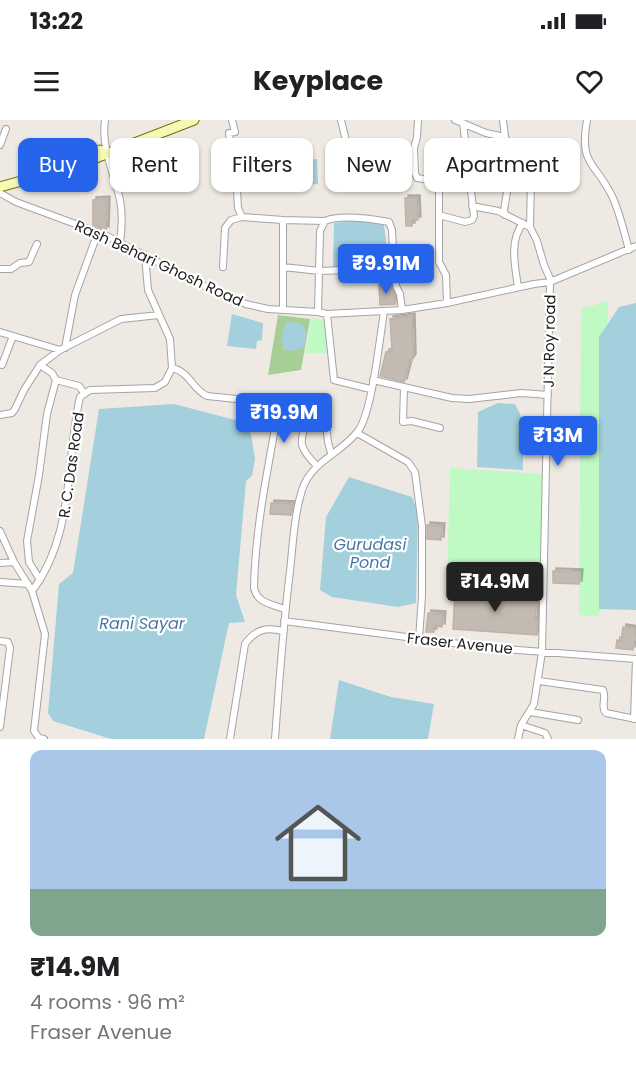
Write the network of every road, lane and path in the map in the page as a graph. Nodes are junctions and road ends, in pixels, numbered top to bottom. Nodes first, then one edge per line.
1 (105, 120) edge
2 (177, 120) edge
3 (194, 120) edge
4 (232, 120) edge
5 (342, 120) edge
6 (418, 120) edge
7 (455, 120) edge
8 (503, 120) edge
9 (587, 120) edge
10 (463, 123) junction
11 (6, 129) dead end
12 (155, 134) junction
13 (505, 137) joint
14 (157, 138) edge
15 (346, 138) edge
16 (0, 145) edge
17 (414, 150) joint
18 (106, 151) junction
19 (0, 182) edge
20 (0, 187) edge
21 (507, 192) edge
22 (530, 192) edge
23 (0, 193) edge
24 (472, 206) junction
25 (439, 215) junction
26 (505, 215) junction
27 (242, 217) junction
28 (283, 220) junction
29 (325, 220) junction
30 (523, 223) junction
31 (530, 227) junction
32 (98, 232) junction
33 (120, 243) junction
34 (37, 244) dead end
35 (636, 246) edge
36 (629, 249) junction
37 (145, 255) junction
38 (223, 267) dead end
39 (283, 267) junction
40 (394, 268) junction
41 (0, 269) edge
42 (320, 271) junction
43 (550, 282) junction
44 (518, 287) junction
45 (447, 303) junction
46 (284, 310) junction
47 (402, 310) junction
48 (318, 312) junction
49 (384, 312) junction
50 (327, 314) junction
51 (159, 315) junction
52 (0, 332) edge
53 (13, 336) junction
54 (62, 349) junction
55 (0, 364) edge
56 (40, 365) junction
57 (172, 368) junction
58 (56, 380) junction
59 (373, 380) junction
60 (404, 387) junction
61 (370, 389) junction
62 (84, 393) junction
63 (548, 395) junction
64 (272, 406) junction
65 (306, 408) junction
66 (0, 415) edge
67 (440, 428) dead end
68 (357, 433) junction
69 (331, 453) junction
70 (317, 466) junction
71 (0, 531) edge
72 (14, 562) junction
73 (0, 563) edge
74 (40, 580) junction
75 (0, 582) edge
76 (30, 587) junction
77 (284, 609) junction
78 (284, 621) junction
79 (283, 631) junction
80 (419, 639) junction
81 (0, 641) edge
82 (542, 652) junction
83 (636, 659) edge
84 (539, 681) junction
85 (530, 712) junction
86 (635, 719) edge
87 (578, 720) dead end
88 (521, 725) junction
89 (0, 728) edge
90 (44, 739) edge
91 (230, 739) edge
92 (274, 739) edge
93 (518, 739) edge
94 (548, 739) edge

1 - 18 street
2 - 18 main road
3 - 12 main road
4 - 27 street
5 - 15 street
6 - 17 street
7 - 10 street
8 - 13 street
9 - 36 street
10 - 13 street
10 - 24 street
11 - 16 street
12 - 14 street
12 - 18 main road
17 - 25 street
18 - 19 main road
18 - 20 main road
18 - 33 street
21 - 26 street
22 - 31 street
23 - 32 street, Rash Behari Ghosh Road
24 - 25 street
24 - 26 street
25 - 45 street
26 - 30 street
27 - 28 street
27 - 38 street
28 - 29 street
28 - 39 street
29 - 40 street
29 - 42 street
30 - 31 street
30 - 44 street
31 - 43 street
32 - 33 street, Rash Behari Ghosh Road
32 - 54 street
33 - 37 street, Rash Behari Ghosh Road
34 - 41 street
35 - 36 street, Rash Behari Ghosh Road
36 - 43 street, Rash Behari Ghosh Road
37 - 46 street, Rash Behari Ghosh Road
37 - 51 street
39 - 42 street
39 - 46 street
40 - 42 street
40 - 47 street
42 - 48 street
43 - 44 street, Rash Behari Ghosh Road
43 - 63 street, J N Roy road
44 - 45 street, Rash Behari Ghosh Road
45 - 47 street, Rash Behari Ghosh Road
46 - 48 street, Rash Behari Ghosh Road
47 - 49 street, Rash Behari Ghosh Road
48 - 50 street, Rash Behari Ghosh Road
49 - 50 street, Rash Behari Ghosh Road
49 - 59 street
50 - 61 street
51 - 54 street
51 - 57 street
52 - 53 street
53 - 54 street
53 - 55 street
54 - 56 street
56 - 58 street
56 - 66 street
57 - 62 street, R. C. Das Road
57 - 64 street
58 - 62 street
58 - 74 street
59 - 60 street
59 - 61 street
60 - 63 street
60 - 67 street
61 - 68 street
62 - 74 street, R. C. Das Road
63 - 82 street, J N Roy road
64 - 65 street
64 - 77 street
65 - 69 street
65 - 70 street
68 - 69 street
68 - 80 street
69 - 70 street
70 - 77 street
71 - 72 street
72 - 73 street
72 - 76 street
74 - 76 street, R. C. Das Road
75 - 76 street
76 - 90 street
77 - 78 street
78 - 79 street
78 - 80 street, Fraser Avenue
79 - 91 street
79 - 92 street
80 - 82 street, Fraser Avenue
81 - 89 street
82 - 83 street, Fraser Avenue
82 - 84 street, J N Roy road
83 - 86 street
84 - 85 street, J N Roy road
84 - 86 street
85 - 87 street
85 - 88 street, J N Roy road
88 - 93 street
88 - 94 street

